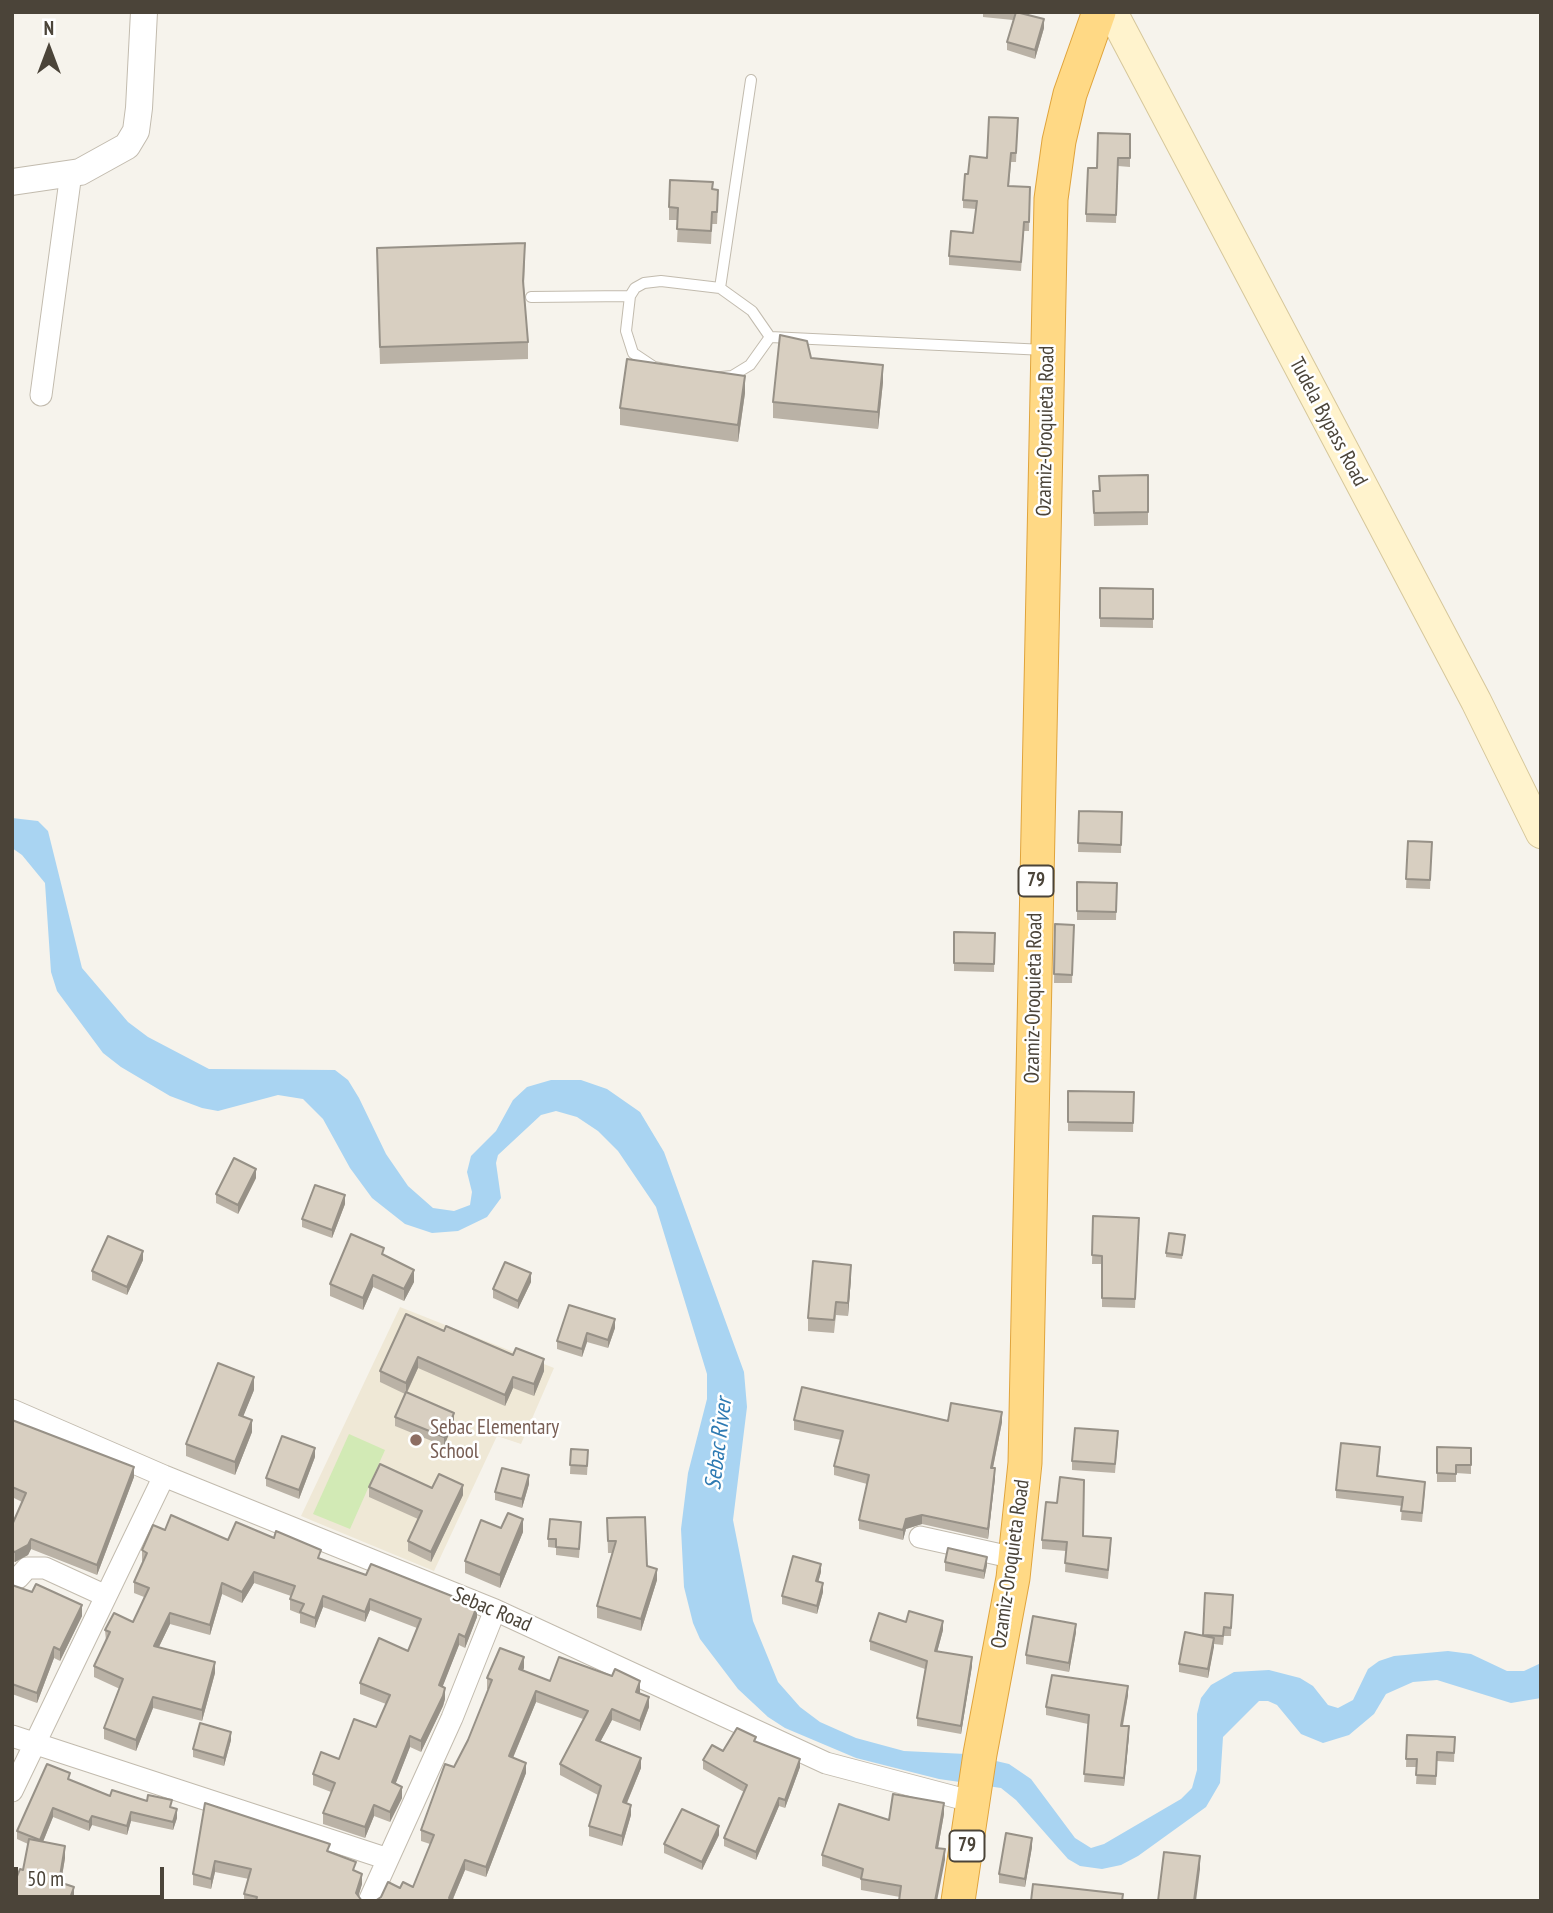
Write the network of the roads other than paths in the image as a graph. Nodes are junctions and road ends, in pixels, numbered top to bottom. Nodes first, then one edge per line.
1 (144, 12) edge
2 (1099, 12) edge
3 (1112, 12) edge
4 (751, 80) dead end
5 (71, 173) junction
6 (12, 182) edge
7 (720, 288) junction
8 (630, 296) junction
9 (531, 297) dead end
10 (770, 337) junction
11 (1047, 350) junction
12 (41, 395) dead end
13 (1541, 833) edge
14 (12, 1410) edge
15 (164, 1476) junction
16 (920, 1537) dead end
17 (1015, 1558) junction
18 (18, 1578) dead end
19 (106, 1596) junction
20 (495, 1610) junction
21 (12, 1736) edge
22 (36, 1744) junction
23 (12, 1791) edge
24 (975, 1796) junction
25 (388, 1858) junction
26 (369, 1901) edge
27 (958, 1901) edge

1 - 5 street
2 - 11 highway, Ozamiz-Oroquieta Road / 79
3 - 13 main road, Tudela Bypass Road
4 - 7 lane
5 - 6 street
5 - 12 street
7 - 8 lane
7 - 10 lane
8 - 9 lane
8 - 10 lane
10 - 11 lane
11 - 17 highway, Ozamiz-Oroquieta Road / 79
14 - 15 street, Sebac Road
15 - 19 street
15 - 20 street, Sebac Road
16 - 17 street
17 - 24 highway, Ozamiz-Oroquieta Road / 79
18 - 19 street
19 - 22 street
20 - 24 street, Sebac Road
20 - 25 street
21 - 22 street
22 - 23 street
22 - 25 street
24 - 27 highway, Ozamiz-Oroquieta Road / 79
25 - 26 street

